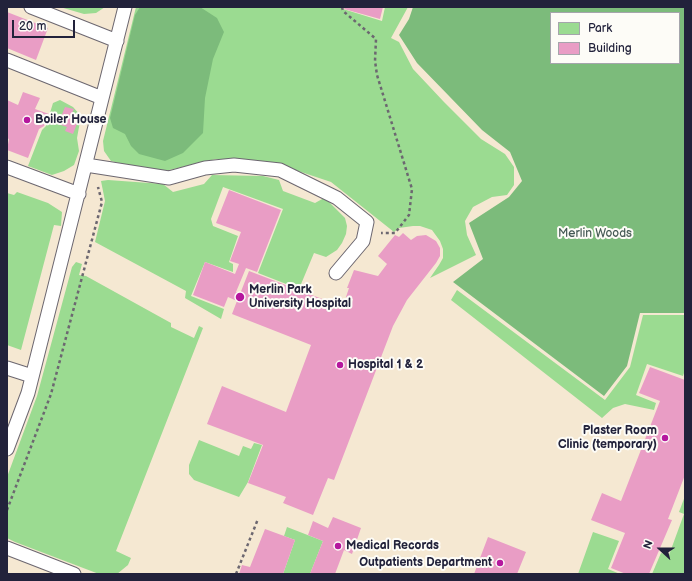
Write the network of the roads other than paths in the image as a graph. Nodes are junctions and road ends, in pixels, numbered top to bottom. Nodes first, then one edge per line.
1 (31, 7) edge
2 (125, 7) edge
3 (117, 41) junction
4 (7, 60) edge
5 (102, 98) junction
6 (86, 165) junction
7 (7, 167) edge
8 (79, 194) junction
9 (336, 273) dead end
10 (7, 368) edge
11 (32, 376) junction
12 (7, 449) edge
13 (7, 548) edge
14 (74, 574) edge

1 - 3 lane
2 - 3 lane
3 - 5 lane
4 - 5 lane
5 - 6 lane
6 - 8 lane
6 - 9 lane
7 - 8 lane
8 - 11 lane
10 - 11 lane
11 - 12 lane
13 - 14 lane

